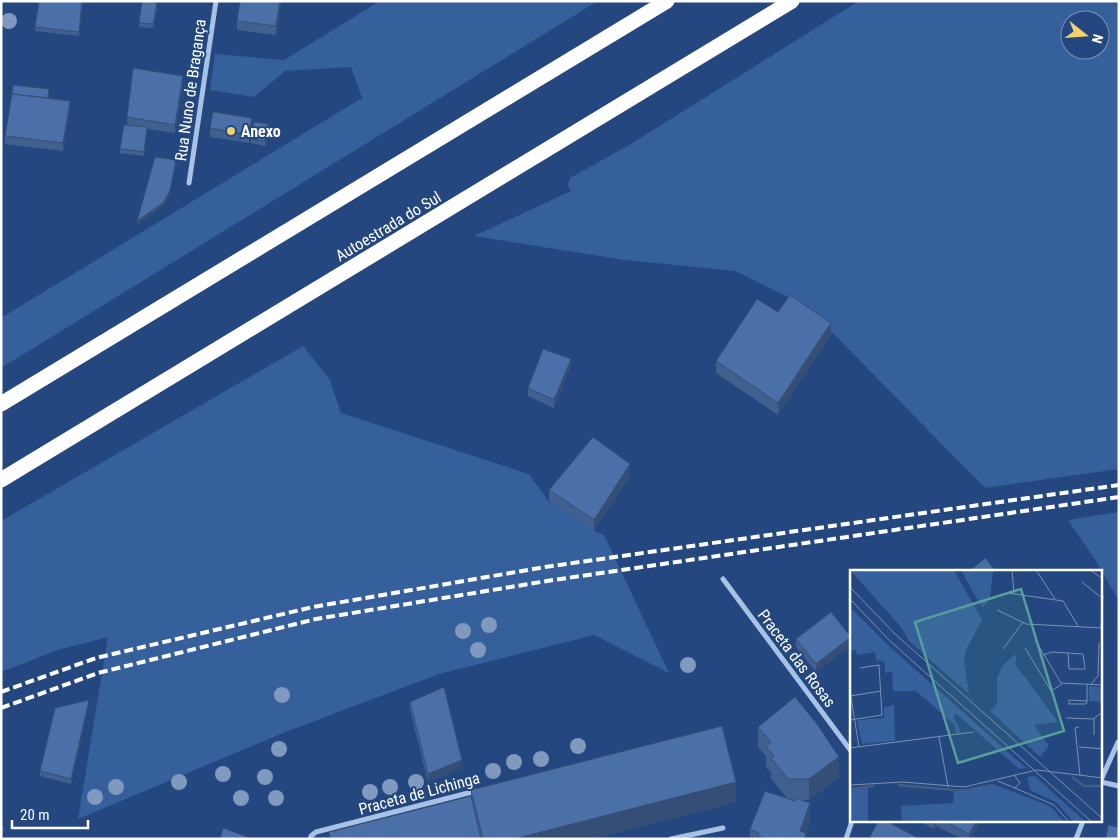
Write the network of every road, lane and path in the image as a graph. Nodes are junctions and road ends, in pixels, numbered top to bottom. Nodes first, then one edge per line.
1 (216, 1) edge
2 (667, 1) edge
3 (792, 1) edge
4 (189, 183) dead end
5 (1, 404) edge
6 (1, 480) edge
7 (723, 580) dead end
8 (1118, 742) edge
9 (850, 750) edge
10 (1102, 779) edge
11 (1102, 781) edge
12 (1119, 786) edge
13 (486, 788) edge
14 (852, 822) edge
15 (1083, 822) edge
16 (723, 828) dead end
17 (310, 839) edge
18 (671, 839) edge
19 (846, 839) edge
20 (1076, 839) edge

1 - 4 street, Rua Nuno de Bragança
2 - 5 highway
3 - 6 highway, Autoestrada do Sul
7 - 9 street, Praceta das Rosas
8 - 10 street
11 - 12 street
13 - 17 street, Praceta de Lichinga
14 - 19 street
15 - 20 street
16 - 18 street

